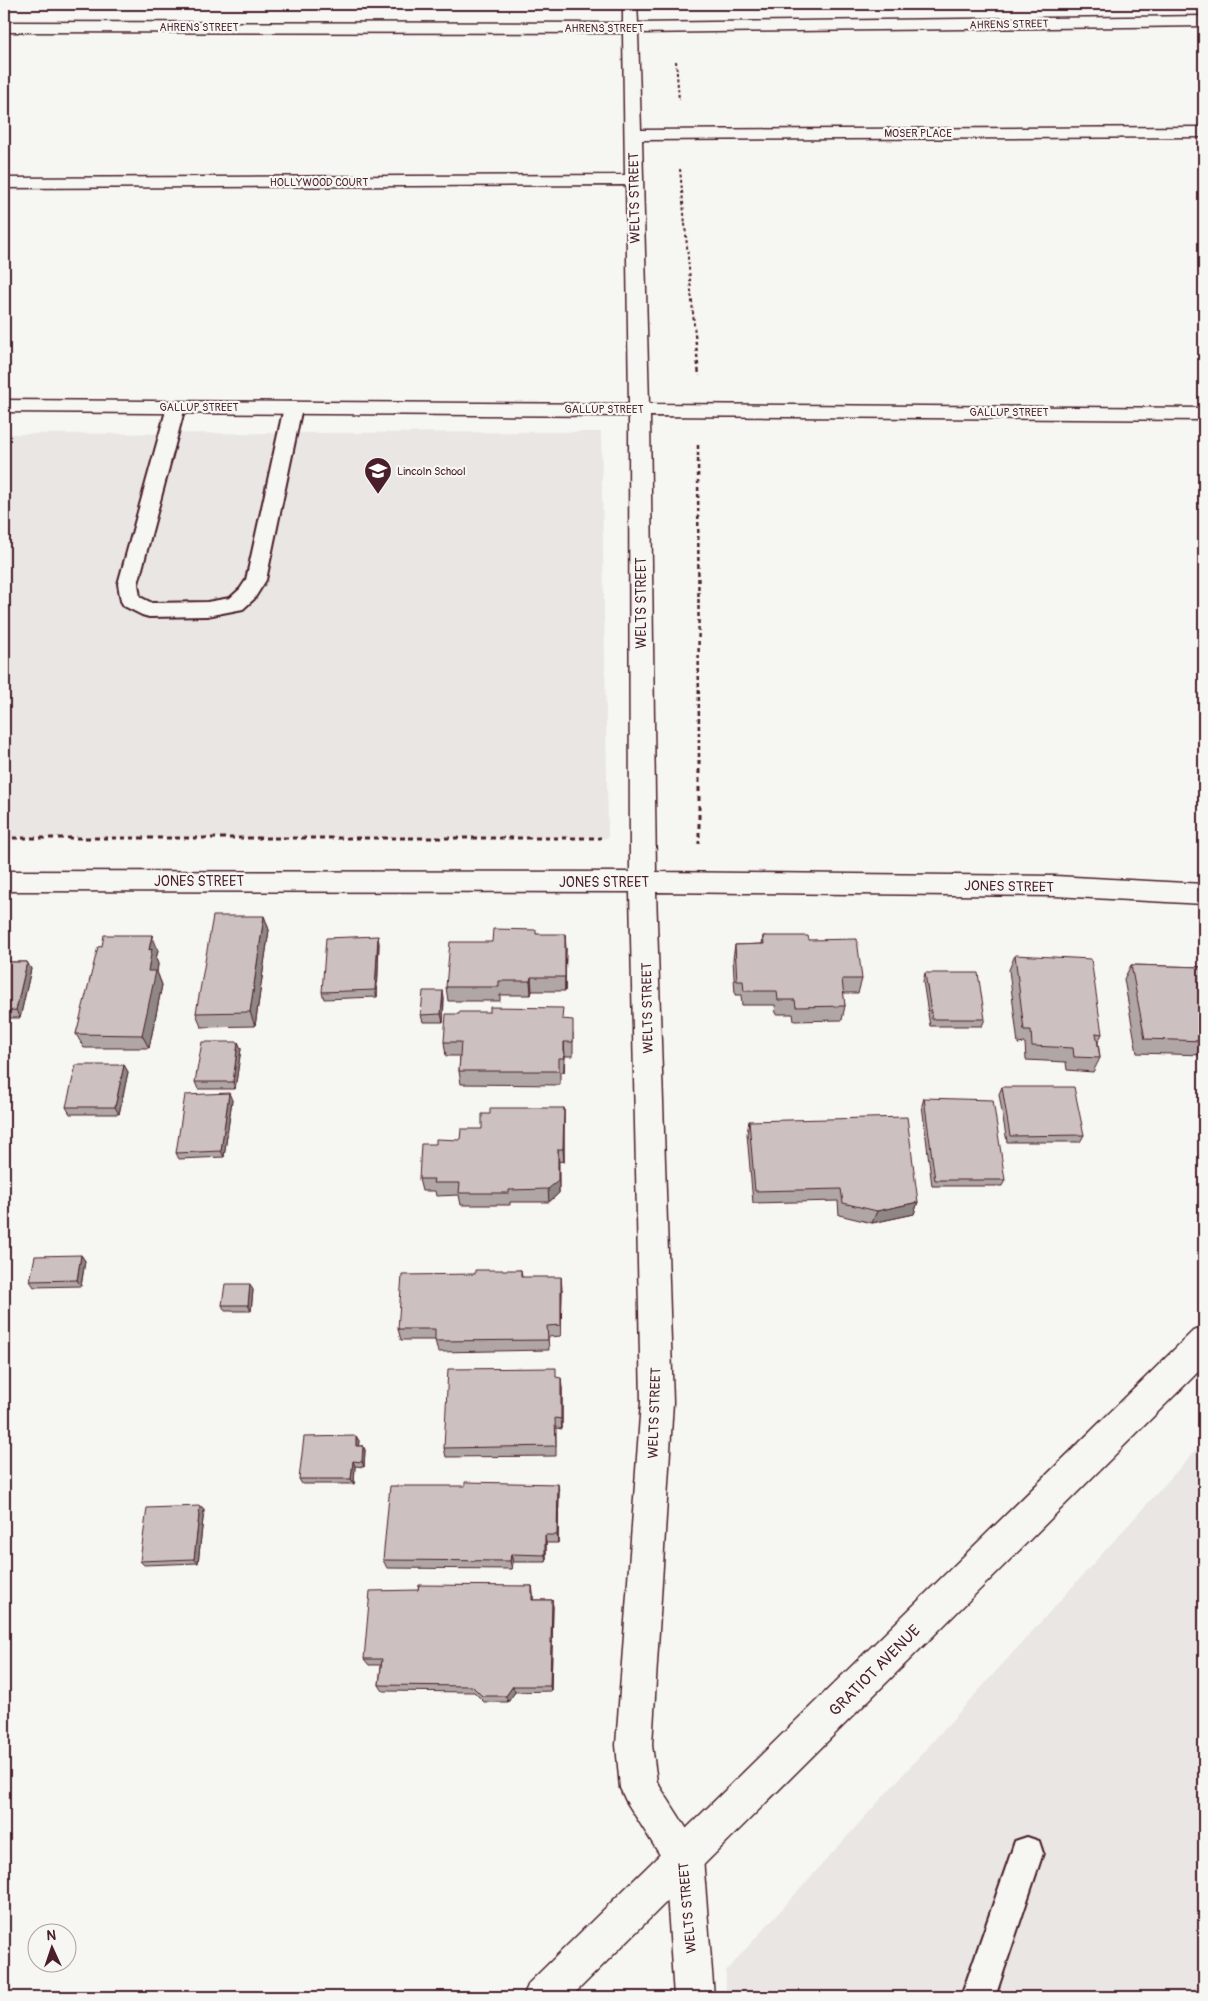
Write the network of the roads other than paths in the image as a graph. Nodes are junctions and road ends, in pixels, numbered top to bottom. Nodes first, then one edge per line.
1 (630, 4) edge
2 (1204, 22) edge
3 (4, 27) edge
4 (630, 28) junction
5 (1204, 132) edge
6 (632, 135) junction
7 (633, 180) junction
8 (4, 183) edge
9 (4, 406) edge
10 (176, 407) junction
11 (293, 407) junction
12 (638, 409) junction
13 (1204, 414) edge
14 (4, 881) edge
15 (643, 882) junction
16 (1204, 894) edge
17 (1204, 1342) edge
18 (1027, 1853) dead end
19 (684, 1858) junction
20 (543, 1997) edge
21 (694, 1997) edge
22 (978, 1997) edge

1 - 4 street, WELTS STREET
2 - 4 street, AHRENS STREET
3 - 4 street, AHRENS STREET
4 - 6 street, WELTS STREET
5 - 6 street, MOSER PLACE
6 - 7 street, WELTS STREET
7 - 8 street, HOLLYWOOD COURT
7 - 12 street, WELTS STREET
9 - 10 street, GALLUP STREET
10 - 11 street, GALLUP STREET
10 - 11 lane
11 - 12 street, GALLUP STREET
12 - 13 street, GALLUP STREET
12 - 15 street, WELTS STREET
14 - 15 street, JONES STREET
15 - 16 street, JONES STREET
15 - 19 street, WELTS STREET
17 - 19 street, GRATIOT AVENUE
18 - 22 lane
19 - 20 street, GRATIOT AVENUE
19 - 21 street, WELTS STREET

